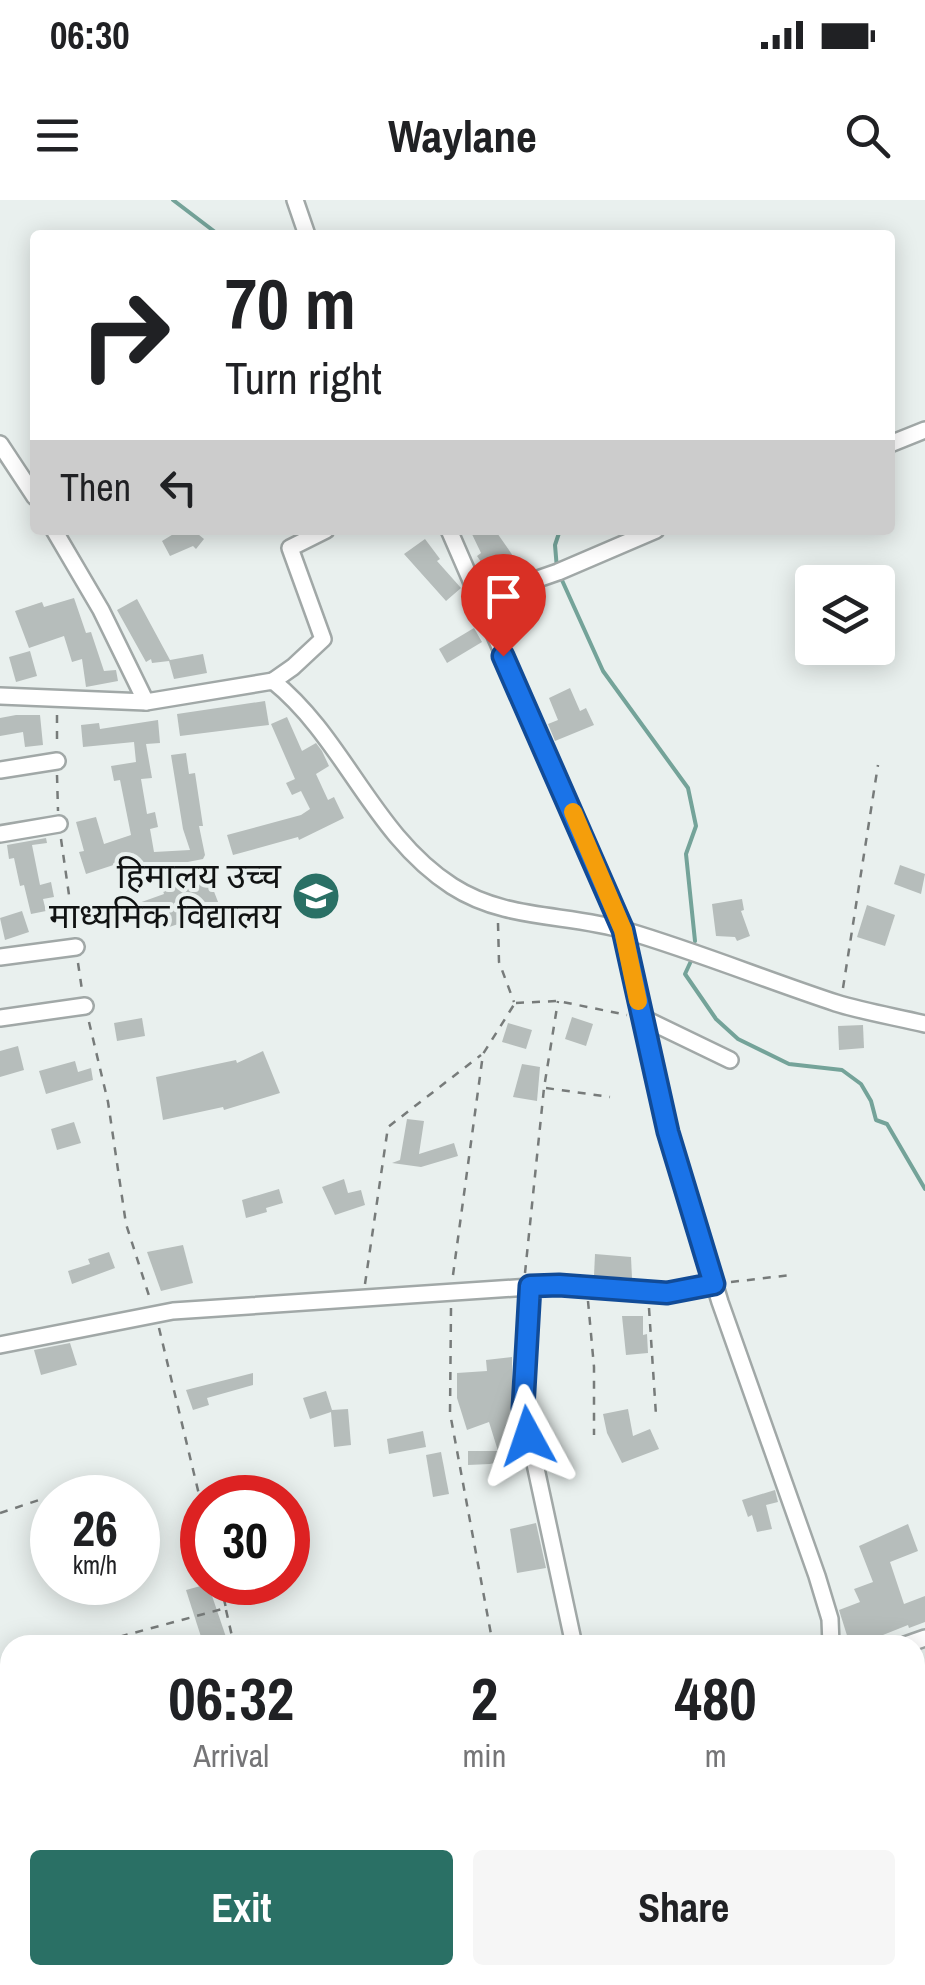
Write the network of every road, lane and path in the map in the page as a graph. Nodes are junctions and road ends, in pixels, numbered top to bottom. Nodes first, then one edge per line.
1 (295, 200) edge
2 (305, 230) edge
3 (925, 430) edge
4 (895, 442) edge
5 (0, 444) edge
6 (30, 489) edge
7 (57, 535) edge
8 (284, 535) edge
9 (316, 535) edge
10 (451, 535) edge
11 (644, 535) edge
12 (290, 548) junction
13 (480, 598) junction
14 (273, 681) junction
15 (0, 696) edge
16 (57, 698) junction
17 (146, 702) junction
18 (57, 761) junction
19 (878, 764) dead end
20 (0, 770) edge
21 (59, 824) junction
22 (0, 834) edge
23 (498, 909) junction
24 (623, 930) junction
25 (76, 947) junction
26 (0, 957) edge
27 (558, 1002) junction
28 (515, 1003) junction
29 (840, 1004) junction
30 (85, 1006) junction
31 (0, 1018) edge
32 (641, 1018) junction
33 (925, 1024) edge
34 (483, 1054) junction
35 (730, 1060) dead end
36 (544, 1088) junction
37 (610, 1098) dead end
38 (791, 1275) dead end
39 (714, 1284) junction
40 (526, 1287) junction
41 (586, 1289) junction
42 (451, 1291) junction
43 (648, 1292) junction
44 (363, 1297) junction
45 (155, 1314) junction
46 (0, 1345) edge
47 (656, 1415) dead end
48 (594, 1436) dead end
49 (194, 1475) edge
50 (30, 1503) edge
51 (0, 1513) edge
52 (225, 1605) edge
53 (226, 1608) junction
54 (134, 1634) joint
55 (130, 1635) edge
56 (232, 1635) edge
57 (491, 1635) edge
58 (572, 1635) edge
59 (831, 1635) edge

1 - 2 street
3 - 4 street
5 - 6 street
7 - 17 street
8 - 12 street
9 - 12 street
10 - 13 street
11 - 13 street
12 - 14 street
13 - 24 street
14 - 17 street
14 - 23 street
15 - 16 street
16 - 17 street
16 - 18 path
18 - 20 street
18 - 21 path
19 - 29 path
21 - 22 street
21 - 25 path
23 - 24 street
23 - 28 path
24 - 29 street
24 - 32 street
25 - 26 street
25 - 30 path
27 - 28 path
27 - 32 path
27 - 36 path
28 - 34 path
29 - 33 street
30 - 31 street
30 - 45 path
32 - 35 street
32 - 39 street
34 - 42 path
34 - 44 path
36 - 37 path
36 - 40 path
38 - 39 path
39 - 43 street
39 - 59 street
40 - 41 street
40 - 42 street
40 - 58 street
41 - 43 street
41 - 48 path
42 - 44 street
42 - 57 path
43 - 47 path
44 - 45 street
45 - 46 street
45 - 49 path
50 - 51 path
52 - 53 path
53 - 54 path
53 - 56 path
54 - 55 path

